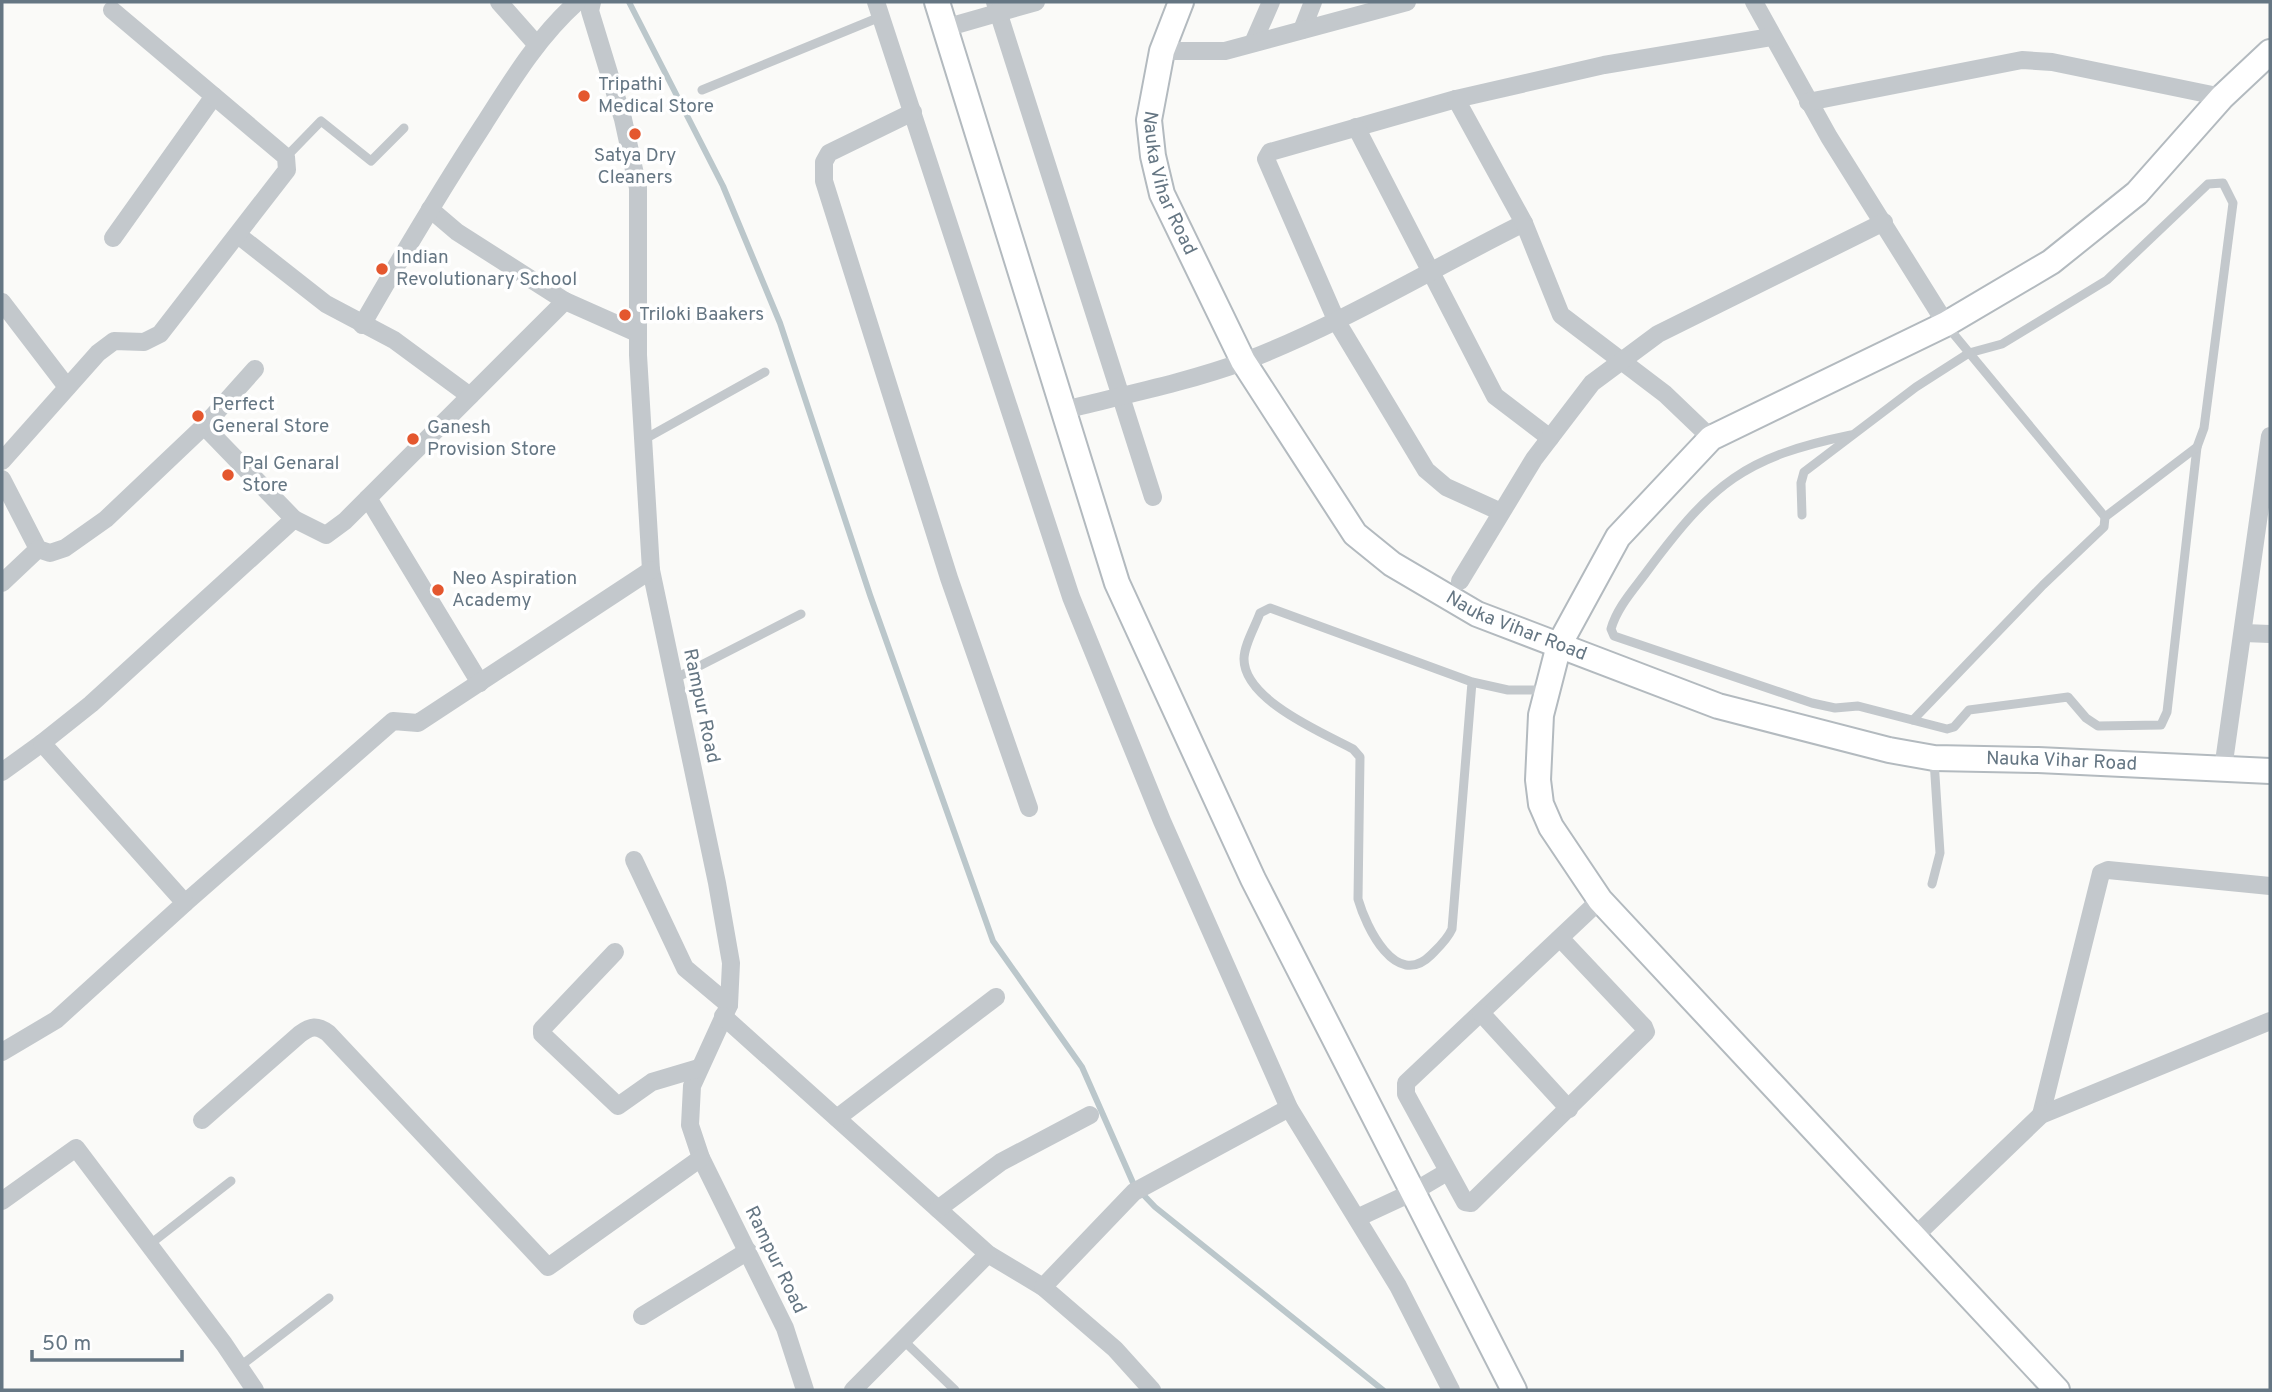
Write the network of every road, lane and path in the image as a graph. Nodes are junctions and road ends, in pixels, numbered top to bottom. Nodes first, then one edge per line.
1 (499, 2) edge
2 (577, 2) edge
3 (592, 2) edge
4 (937, 2) edge
5 (1036, 2) edge
6 (1180, 2) edge
7 (1271, 2) edge
8 (1313, 2) edge
9 (1407, 2) edge
10 (1754, 2) edge
11 (1376, 6) edge
12 (997, 7) edge
13 (878, 9) edge
14 (112, 10) dead end
15 (945, 28) junction
16 (1302, 30) junction
17 (1771, 37) junction
18 (1253, 43) junction
19 (537, 45) junction
20 (1162, 51) junction
21 (2270, 52) edge
22 (702, 90) dead end
23 (214, 96) junction
24 (2222, 97) junction
25 (1456, 99) junction
26 (1808, 102) junction
27 (913, 112) junction
28 (1356, 127) junction
29 (404, 128) dead end
30 (286, 157) junction
31 (430, 208) junction
32 (1884, 222) junction
33 (1524, 223) junction
34 (239, 235) junction
35 (113, 238) dead end
36 (1428, 270) junction
37 (565, 301) junction
38 (2, 302) edge
39 (1337, 322) junction
40 (1946, 324) junction
41 (362, 325) junction
42 (637, 332) junction
43 (1969, 353) junction
44 (1623, 360) junction
45 (1243, 361) junction
46 (255, 369) dead end
47 (765, 372) dead end
48 (67, 387) junction
49 (470, 396) junction
50 (1121, 396) junction
51 (1064, 410) junction
52 (204, 426) junction
53 (1851, 435) junction
54 (2270, 436) edge
55 (1550, 438) junction
56 (1711, 438) junction
57 (643, 440) junction
58 (2197, 447) junction
59 (2, 461) edge
60 (2, 479) edge
61 (1153, 497) dead end
62 (369, 498) junction
63 (1501, 512) junction
64 (1802, 515) dead end
65 (2105, 517) junction
66 (294, 519) junction
67 (38, 549) junction
68 (651, 570) junction
69 (1460, 582) dead end
70 (2, 583) edge
71 (801, 614) dead end
72 (2244, 633) junction
73 (2270, 634) edge
74 (1559, 645) junction
75 (674, 679) junction
76 (480, 682) junction
77 (1472, 682) junction
78 (1548, 690) junction
79 (1913, 720) junction
80 (42, 743) junction
81 (1934, 758) junction
82 (2223, 769) junction
83 (2270, 771) edge
84 (2, 772) edge
85 (1029, 808) dead end
86 (634, 860) dead end
87 (1932, 884) dead end
88 (2270, 886) edge
89 (1600, 900) junction
90 (185, 903) junction
91 (1560, 938) junction
92 (615, 952) dead end
93 (996, 997) dead end
94 (726, 1010) junction
95 (1481, 1013) junction
96 (2270, 1021) edge
97 (2, 1052) edge
98 (699, 1068) junction
99 (1289, 1108) junction
100 (1569, 1109) junction
101 (1090, 1115) dead end
102 (2041, 1115) junction
103 (837, 1118) junction
104 (202, 1120) dead end
105 (701, 1158) junction
106 (1447, 1172) junction
107 (231, 1181) dead end
108 (1413, 1192) junction
109 (2, 1201) edge
110 (938, 1209) junction
111 (1357, 1218) junction
112 (1929, 1222) junction
113 (149, 1245) junction
114 (748, 1251) junction
115 (988, 1254) junction
116 (1043, 1287) junction
117 (328, 1298) dead end
118 (642, 1316) dead end
119 (903, 1340) junction
120 (239, 1367) junction
121 (255, 1390) edge
122 (805, 1390) edge
123 (853, 1390) edge
124 (956, 1390) edge
125 (1152, 1390) edge
126 (1451, 1390) edge
127 (1514, 1390) edge
128 (2057, 1390) edge

1 - 19 street
2 - 19 street
3 - 42 street, Rampur Road
4 - 15 street
5 - 12 street
6 - 20 street, Nauka Vihar Road
7 - 18 street
8 - 16 street
9 - 11 street
10 - 17 street
11 - 16 street
12 - 15 street
12 - 50 street
13 - 22 lane
13 - 27 street
14 - 23 street
15 - 51 street
16 - 18 street
17 - 25 street
17 - 26 street
18 - 20 street
19 - 31 street
20 - 45 street, Nauka Vihar Road
21 - 24 street
23 - 30 street
23 - 35 street
24 - 26 street
24 - 40 street
25 - 28 street
25 - 33 street
26 - 32 street
27 - 85 street
27 - 99 street
28 - 36 street
28 - 39 street
29 - 30 lane
30 - 34 street
31 - 37 street
31 - 41 street
32 - 40 street
32 - 44 street
33 - 36 street
33 - 44 street
34 - 41 street
34 - 48 street
36 - 39 street
36 - 55 street
37 - 42 street
37 - 49 street
38 - 48 street
39 - 45 street
39 - 63 street
40 - 43 lane
40 - 56 street
41 - 49 street
42 - 57 street, Rampur Road
43 - 53 lane
43 - 58 lane
43 - 65 lane
44 - 55 street
44 - 56 street
45 - 50 street
45 - 74 street, Nauka Vihar Road
46 - 52 street
47 - 57 lane
48 - 59 street
49 - 62 street
50 - 51 street
50 - 61 street
51 - 108 street
52 - 66 street
52 - 67 street
53 - 64 lane
53 - 79 lane
54 - 72 street
55 - 63 street
56 - 74 street
57 - 68 street, Rampur Road
58 - 65 lane
58 - 79 lane
60 - 67 street
62 - 66 street
62 - 76 street
63 - 69 street
65 - 79 lane
66 - 80 street
67 - 70 street
68 - 75 street, Rampur Road
68 - 76 street
71 - 75 lane
72 - 73 street
72 - 82 street
74 - 78 street
74 - 81 street, Nauka Vihar Road
75 - 94 street, Rampur Road
76 - 90 street
77 - 77 lane
77 - 78 lane
78 - 89 street
80 - 84 street
80 - 90 street
81 - 82 street, Nauka Vihar Road
81 - 87 lane
82 - 83 street, Nauka Vihar Road
86 - 94 street
88 - 102 street
89 - 91 street
89 - 112 street
90 - 97 street
91 - 95 street
91 - 100 street
92 - 98 street
93 - 103 street
94 - 98 street, Rampur Road
94 - 103 street
95 - 100 street
95 - 106 street
96 - 102 street
98 - 105 street, Rampur Road
99 - 111 street
99 - 116 street
100 - 106 street
101 - 110 street
102 - 112 street
103 - 110 street
104 - 105 street
105 - 114 street, Rampur Road
106 - 108 street
107 - 113 lane
108 - 111 street
108 - 127 street
109 - 113 street
110 - 115 street
111 - 126 street
112 - 128 street
113 - 120 street
114 - 118 street
114 - 122 street, Rampur Road
115 - 116 street
115 - 119 street
116 - 125 street
117 - 120 lane
119 - 123 street
119 - 124 lane
120 - 121 street

